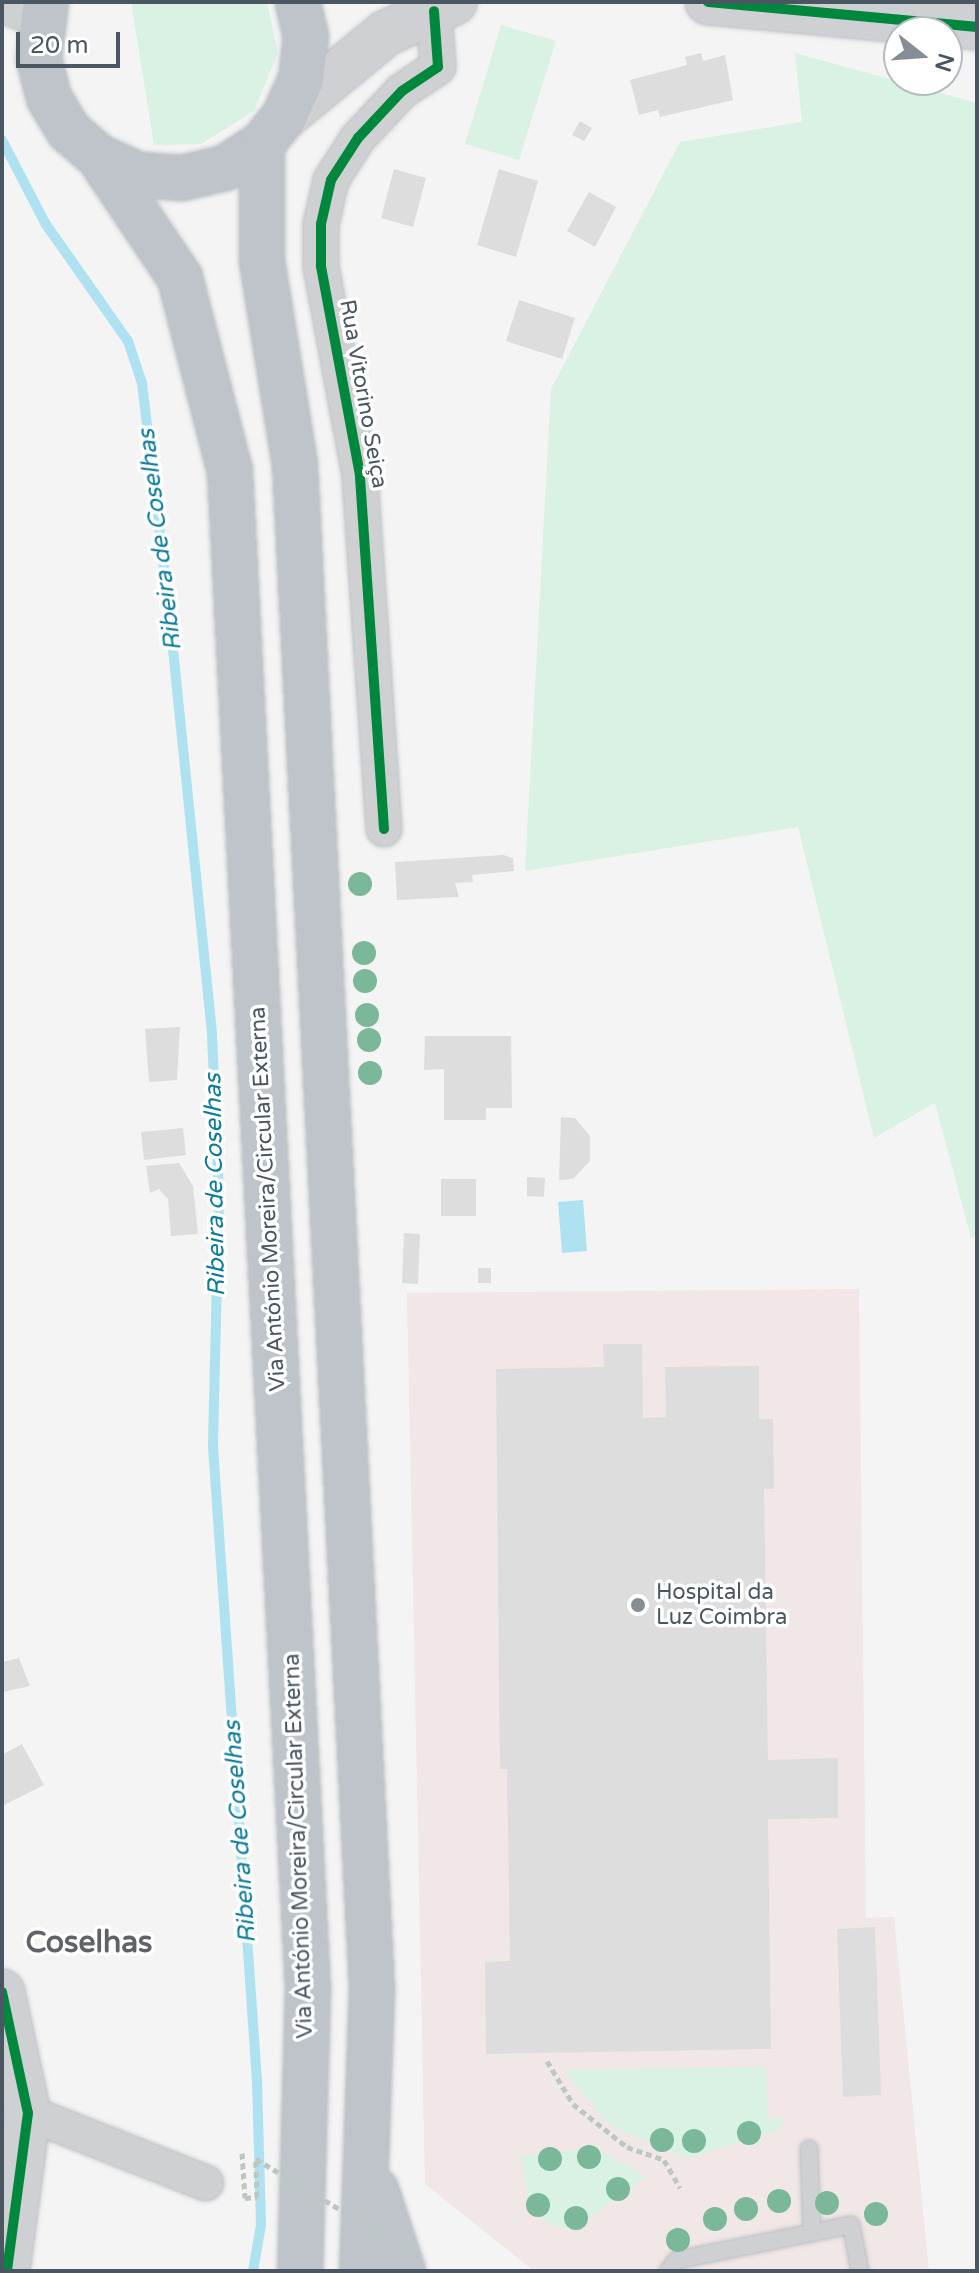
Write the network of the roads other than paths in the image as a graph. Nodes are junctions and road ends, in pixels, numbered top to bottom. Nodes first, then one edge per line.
1 (298, 2) edge
2 (708, 2) edge
3 (444, 7) edge
4 (30, 9) edge
5 (977, 27) edge
6 (273, 131) junction
7 (99, 157) junction
8 (384, 829) dead end
9 (2, 1992) edge
10 (28, 2113) junction
11 (809, 2149) dead end
12 (369, 2171) junction
13 (206, 2183) dead end
14 (812, 2233) junction
15 (411, 2264) edge
16 (7, 2271) edge
17 (300, 2271) edge
18 (362, 2271) edge
19 (668, 2271) edge
20 (860, 2271) edge

1 - 6 highway
2 - 5 street
3 - 6 street
3 - 8 street, Rua Vitorino Seiça
4 - 7 highway, Via António Moreira/Circular Externa
6 - 7 highway, Via António Moreira/Circular Externa
6 - 12 highway
7 - 17 highway, Via António Moreira/Circular Externa
9 - 10 street
10 - 13 street
10 - 16 street
11 - 14 lane
12 - 15 highway
12 - 18 highway
14 - 19 lane
14 - 20 lane

